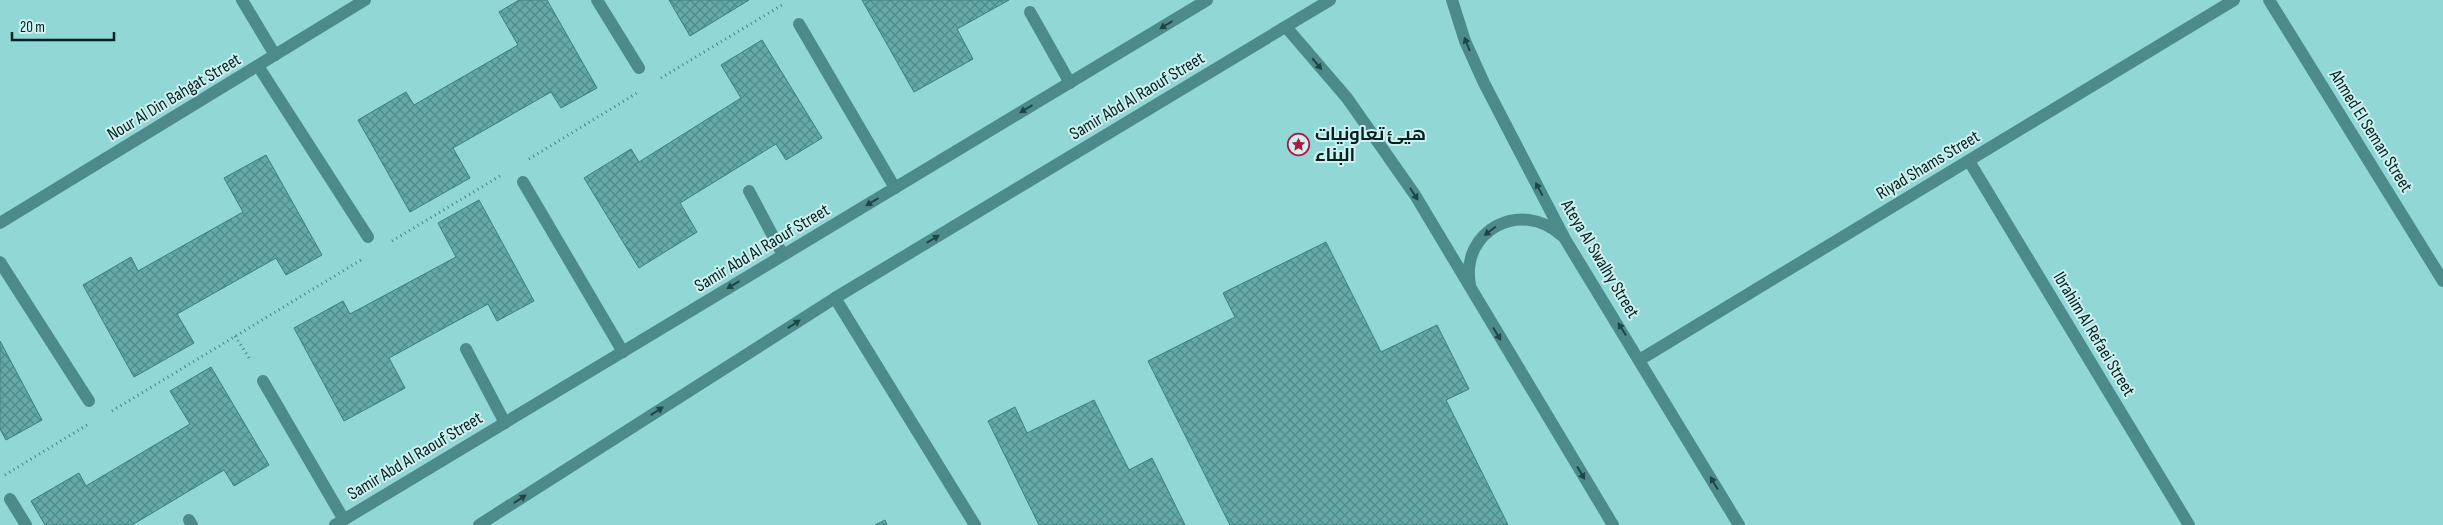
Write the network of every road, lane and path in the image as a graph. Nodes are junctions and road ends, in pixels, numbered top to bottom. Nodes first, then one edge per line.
1 (242, 0) edge
2 (365, 0) edge
3 (597, 0) edge
4 (1208, 0) edge
5 (1330, 0) edge
6 (1452, 0) edge
7 (2234, 0) edge
8 (2269, 0) edge
9 (786, 3) dead end
10 (1030, 12) dead end
11 (799, 24) dead end
12 (1286, 26) junction
13 (275, 55) junction
14 (258, 66) junction
15 (639, 68) dead end
16 (658, 79) dead end
17 (1070, 82) junction
18 (642, 90) dead end
19 (1969, 161) junction
20 (523, 162) dead end
21 (507, 172) dead end
22 (523, 182) dead end
23 (895, 188) junction
24 (749, 191) dead end
25 (0, 224) edge
26 (368, 237) dead end
27 (1565, 239) junction
28 (384, 246) dead end
29 (783, 255) junction
30 (368, 256) dead end
31 (0, 262) edge
32 (2443, 281) edge
33 (1471, 291) junction
34 (835, 298) junction
35 (235, 336) junction
36 (466, 350) dead end
37 (623, 352) junction
38 (1640, 360) junction
39 (263, 381) joint
40 (89, 401) dead end
41 (108, 413) dead end
42 (91, 423) dead end
43 (505, 423) junction
44 (0, 478) edge
45 (10, 499) dead end
46 (339, 522) edge
47 (26, 525) edge
48 (479, 525) edge
49 (975, 525) edge
50 (1613, 525) edge
51 (1740, 525) edge
52 (2190, 525) edge

1 - 13 street
2 - 13 street, Nour Al Din Bahgat Street
3 - 15 street
4 -> 17 street, Samir Abd Al Raouf Street
5 - 12 street, Samir Abd Al Raouf Street
27 -> 6 street, Ateya Al Swalhy Street
7 - 19 street, Riyad Shams Street
8 - 32 street, Ahmed El Seman Street
9 - 16 path
10 - 17 street
11 - 23 street
12 -> 33 street
34 -> 12 street, Samir Abd Al Raouf Street
13 - 14 street, Nour Al Din Bahgat Street
14 - 25 street, Nour Al Din Bahgat Street
14 - 26 street
17 -> 23 street, Samir Abd Al Raouf Street
18 - 20 path
19 - 38 street, Riyad Shams Street
19 - 52 street, Ibrahim Al Refaei Street
21 - 28 path
22 - 37 street
23 -> 29 street, Samir Abd Al Raouf Street
24 - 29 street
27 -> 33 street
38 -> 27 street, Ateya Al Swalhy Street
29 -> 37 street, Samir Abd Al Raouf Street
30 - 35 path
31 - 40 street
33 -> 50 street
48 -> 34 street, Samir Abd Al Raouf Street
34 - 49 street
35 - 39 path
35 - 41 path
36 - 43 street
37 - 43 street, Samir Abd Al Raouf Street
51 -> 38 street, Ateya Al Swalhy Street
39 - 46 street
42 - 44 path
43 - 46 street, Samir Abd Al Raouf Street
45 - 47 street

